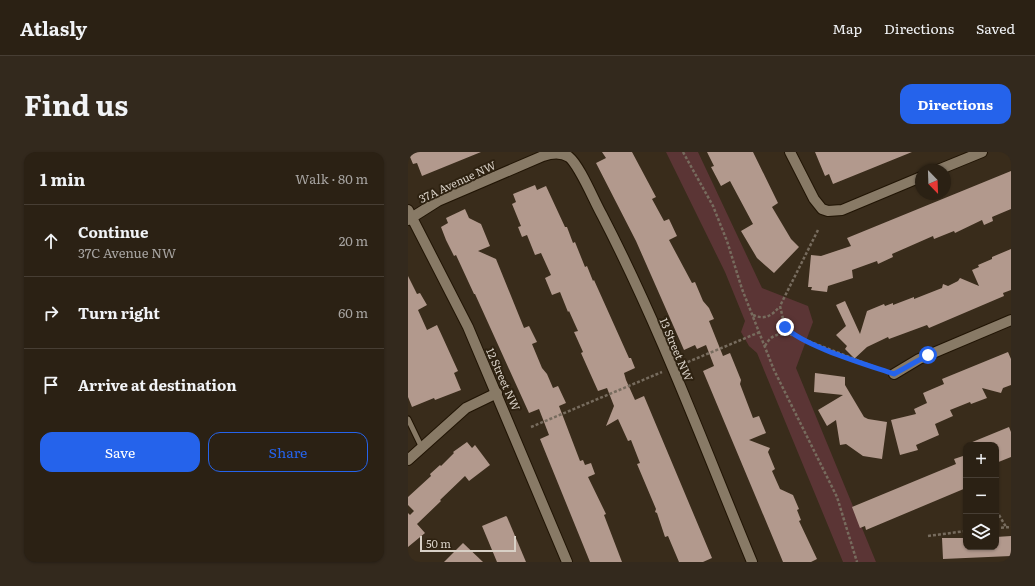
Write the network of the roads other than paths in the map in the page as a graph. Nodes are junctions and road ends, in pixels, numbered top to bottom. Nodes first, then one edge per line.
1 (790, 152) edge
2 (982, 152) edge
3 (564, 154) joint
4 (951, 165) edge
5 (915, 180) edge
6 (409, 216) edge
7 (1011, 320) edge
8 (894, 374) road end
9 (497, 393) junction
10 (408, 419) edge
11 (422, 448) junction
12 (408, 460) edge
13 (567, 562) edge
14 (752, 562) edge

1 - 5 street
2 - 4 street
3 - 6 street, 37A Avenue NW
3 - 14 street, 13 Street NW
6 - 9 street, 12 Street NW
7 - 8 street
9 - 11 street
9 - 13 street, 12 Street NW
10 - 11 lane
11 - 12 street

